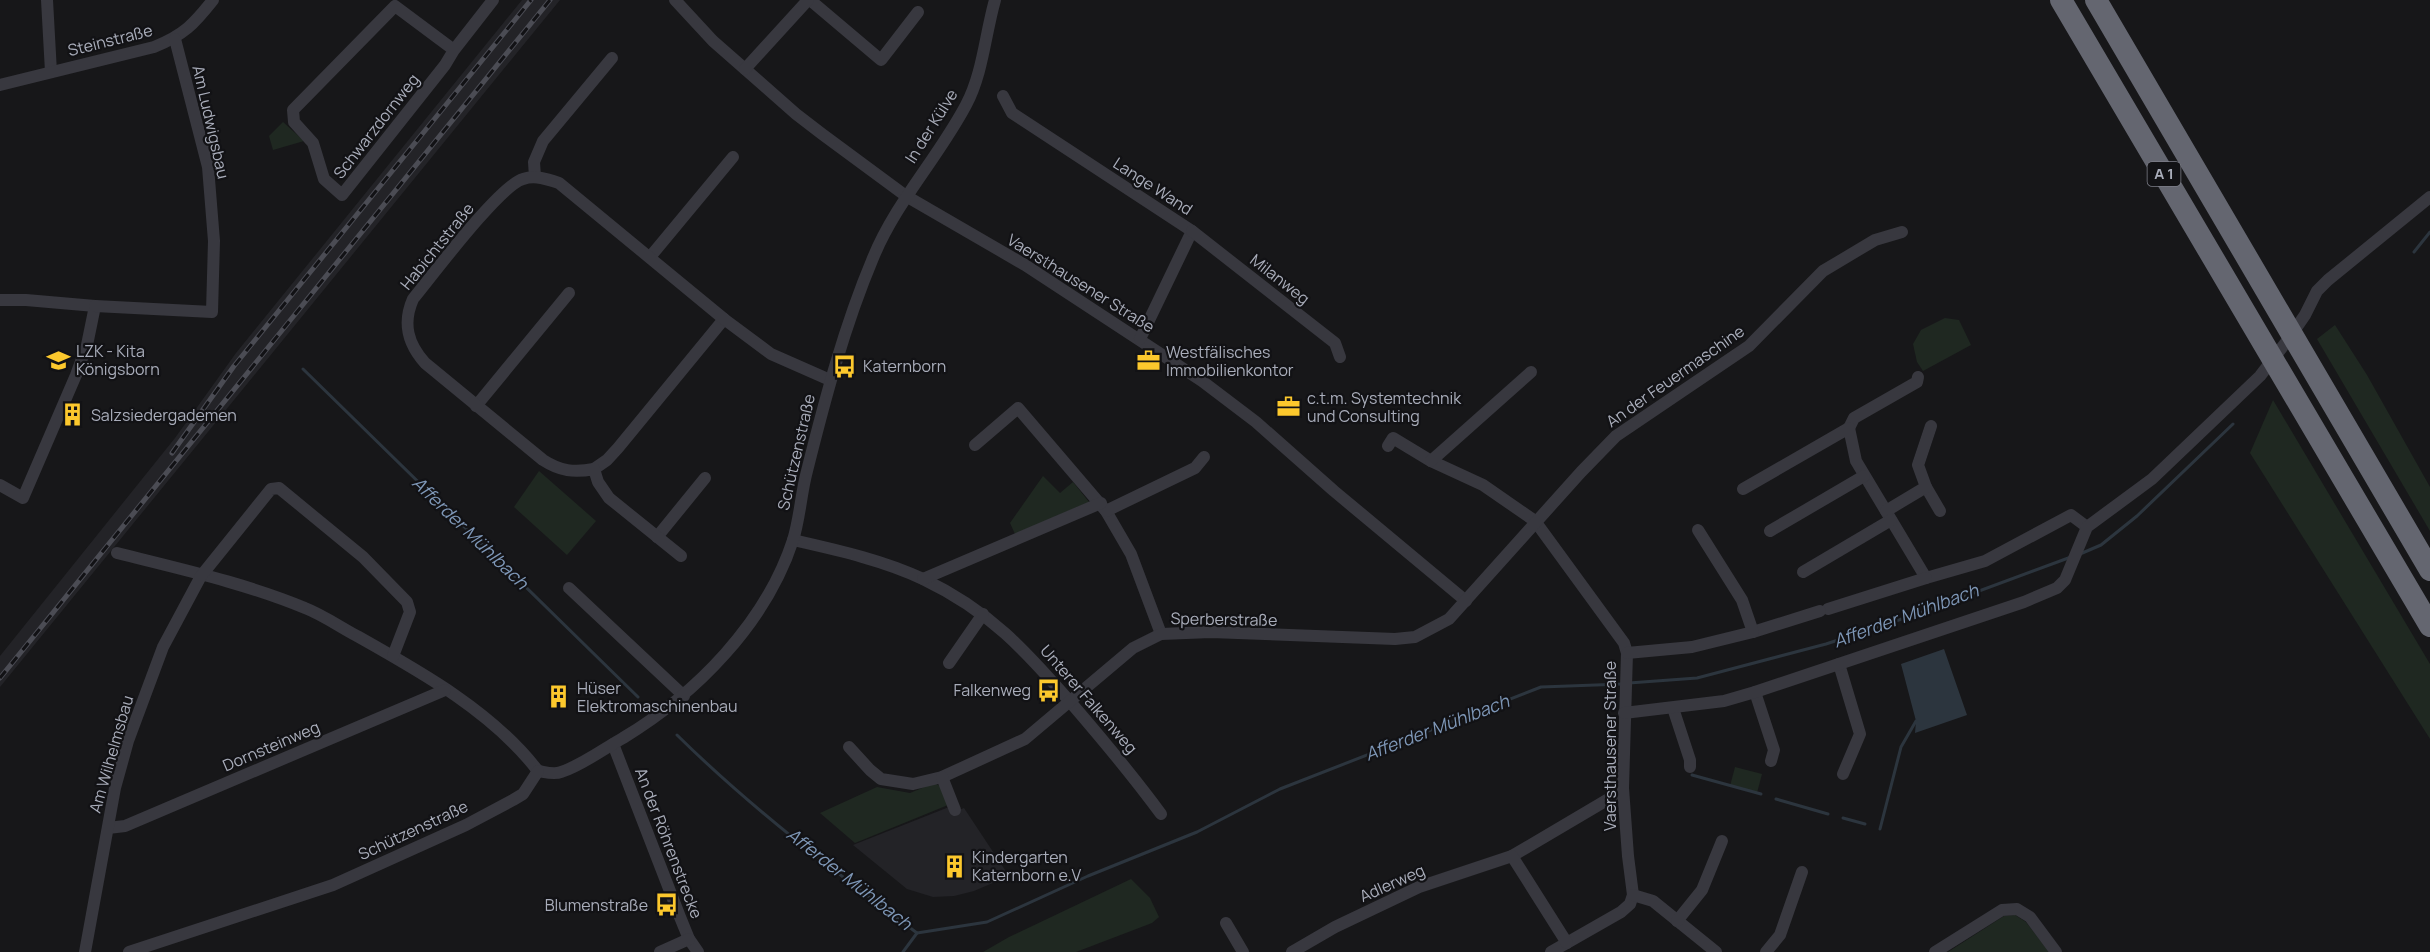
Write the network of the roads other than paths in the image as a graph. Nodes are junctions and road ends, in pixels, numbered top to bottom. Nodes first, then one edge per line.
1 (47, 0) edge
2 (213, 0) edge
3 (493, 0) edge
4 (675, 0) edge
5 (809, 0) edge
6 (995, 0) edge
7 (2061, 0) edge
8 (2096, 0) edge
9 (397, 3) edge
10 (918, 12) dead end
11 (175, 39) junction
12 (454, 50) junction
13 (612, 58) dead end
14 (745, 69) junction
15 (51, 72) junction
16 (0, 85) edge
17 (1003, 96) dead end
18 (733, 158) dead end
19 (535, 177) junction
20 (906, 196) junction
21 (2430, 197) edge
22 (1192, 231) junction
23 (1902, 232) dead end
24 (650, 257) junction
25 (569, 293) dead end
26 (0, 300) edge
27 (95, 306) junction
28 (724, 319) junction
29 (1140, 339) junction
30 (1341, 357) dead end
31 (1531, 372) dead end
32 (1918, 377) dead end
33 (830, 380) junction
34 (476, 405) junction
35 (1931, 426) dead end
36 (1849, 428) junction
37 (975, 445) dead end
38 (1388, 446) dead end
39 (1204, 457) dead end
40 (1431, 461) junction
41 (594, 469) junction
42 (1864, 476) junction
43 (705, 478) dead end
44 (0, 485) edge
45 (1926, 488) junction
46 (1743, 489) dead end
47 (1103, 507) junction
48 (1940, 511) dead end
49 (1889, 515) junction
50 (1535, 521) junction
51 (2087, 527) junction
52 (1698, 530) dead end
53 (1770, 531) dead end
54 (657, 537) junction
55 (793, 540) junction
56 (117, 553) dead end
57 (681, 556) dead end
58 (2430, 570) edge
59 (1803, 572) dead end
60 (201, 576) junction
61 (1926, 578) junction
62 (923, 579) junction
63 (569, 588) dead end
64 (1466, 601) junction
65 (983, 614) junction
66 (2430, 626) edge
67 (1753, 632) junction
68 (1161, 634) junction
69 (1627, 653) junction
70 (393, 656) junction
71 (949, 663) dead end
72 (1839, 664) junction
73 (445, 690) junction
74 (1755, 692) junction
75 (684, 696) junction
76 (1070, 702) junction
77 (1673, 708) junction
78 (1624, 713) junction
79 (613, 744) junction
80 (849, 747) dead end
81 (1771, 761) dead end
82 (1690, 767) dead end
83 (538, 771) junction
84 (1843, 774) dead end
85 (942, 777) junction
86 (1612, 797) dead end
87 (955, 810) dead end
88 (1161, 814) dead end
89 (108, 828) junction
90 (1722, 841) dead end
91 (1512, 856) junction
92 (1802, 872) dead end
93 (1634, 895) junction
94 (1677, 921) junction
95 (1226, 923) dead end
96 (689, 939) junction
97 (1567, 943) junction
98 (84, 952) edge
99 (129, 952) edge
100 (660, 952) edge
101 (698, 952) edge
102 (1243, 952) edge
103 (1292, 952) edge
104 (1551, 952) edge
105 (1716, 952) edge
106 (1766, 952) edge
107 (1935, 952) edge
108 (2056, 952) edge

1 - 15 street
2 - 11 street, Steinstraße
3 - 12 street, Schwarzdornweg
4 - 14 street, Vaersthausener Straße
5 - 10 street
5 - 14 street
6 - 20 street, In der Külve
7 - 66 highway, A 1
8 - 58 highway, A 1
9 - 12 street, Schwarzdornweg
9 - 12 street, Schwarzdornweg
11 - 15 street, Steinstraße
11 - 27 street, Am Ludwigsbau
13 - 19 street
14 - 20 street, Vaersthausener Straße
15 - 16 street, Steinstraße
17 - 22 street, Lange Wand
18 - 24 street
19 - 24 street
19 - 34 street, Habichtstraße
20 - 29 street, Vaersthausener Straße
20 - 33 street, Schützenstraße
21 - 51 street
22 - 29 street, Lange Wand
22 - 30 street, Milanweg
23 - 50 street, An der Feuermaschine
24 - 28 street
25 - 34 street
26 - 27 street
27 - 44 street
28 - 33 street
28 - 41 street
29 - 64 street, Vaersthausener Straße
31 - 40 street
32 - 36 street
33 - 55 street, Schützenstraße
34 - 41 street, Habichtstraße
35 - 45 street
36 - 42 street
36 - 46 street
37 - 47 street
38 - 40 street
39 - 47 street
40 - 50 street
41 - 54 street
42 - 49 street
42 - 53 street
43 - 54 street
45 - 48 street
45 - 49 street
47 - 62 street
47 - 68 street
49 - 59 street
49 - 61 street
50 - 64 street, An der Feuermaschine
50 - 69 street
51 - 61 street
51 - 72 street
52 - 67 street
54 - 57 street
55 - 62 street, Unterer Falkenweg
55 - 75 street, Schützenstraße
56 - 60 street
60 - 70 street
60 - 70 street, Am Wilhelmsbau
60 - 89 street, Am Wilhelmsbau
61 - 67 street
62 - 65 street, Unterer Falkenweg
63 - 75 street
64 - 68 street, Sperberstraße
65 - 71 street
65 - 76 street, Unterer Falkenweg
67 - 69 street
68 - 76 street, Sperberstraße
69 - 78 street, Vaersthausener Straße
70 - 73 street
72 - 74 street
72 - 84 street
73 - 83 street
73 - 89 street, Dornsteinweg
74 - 77 street
74 - 81 street
75 - 79 street, Schützenstraße
76 - 85 street, Sperberstraße
76 - 88 street, Unterer Falkenweg
77 - 78 street
77 - 82 street
78 - 93 street, Vaersthausener Straße
79 - 83 street, Schützenstraße
79 - 96 street, An der Röhrenstrecke
80 - 85 street, Sperberstraße
83 - 99 street, Schützenstraße
85 - 87 street
86 - 91 street, Adlerweg
89 - 98 street, Am Wilhelmsbau
90 - 94 street
91 - 97 street
91 - 103 street, Adlerweg
92 - 106 street
93 - 94 street
93 - 97 street
94 - 105 street
95 - 102 street
96 - 100 street
96 - 101 street, An der Röhrenstrecke
97 - 104 street
107 - 108 street

